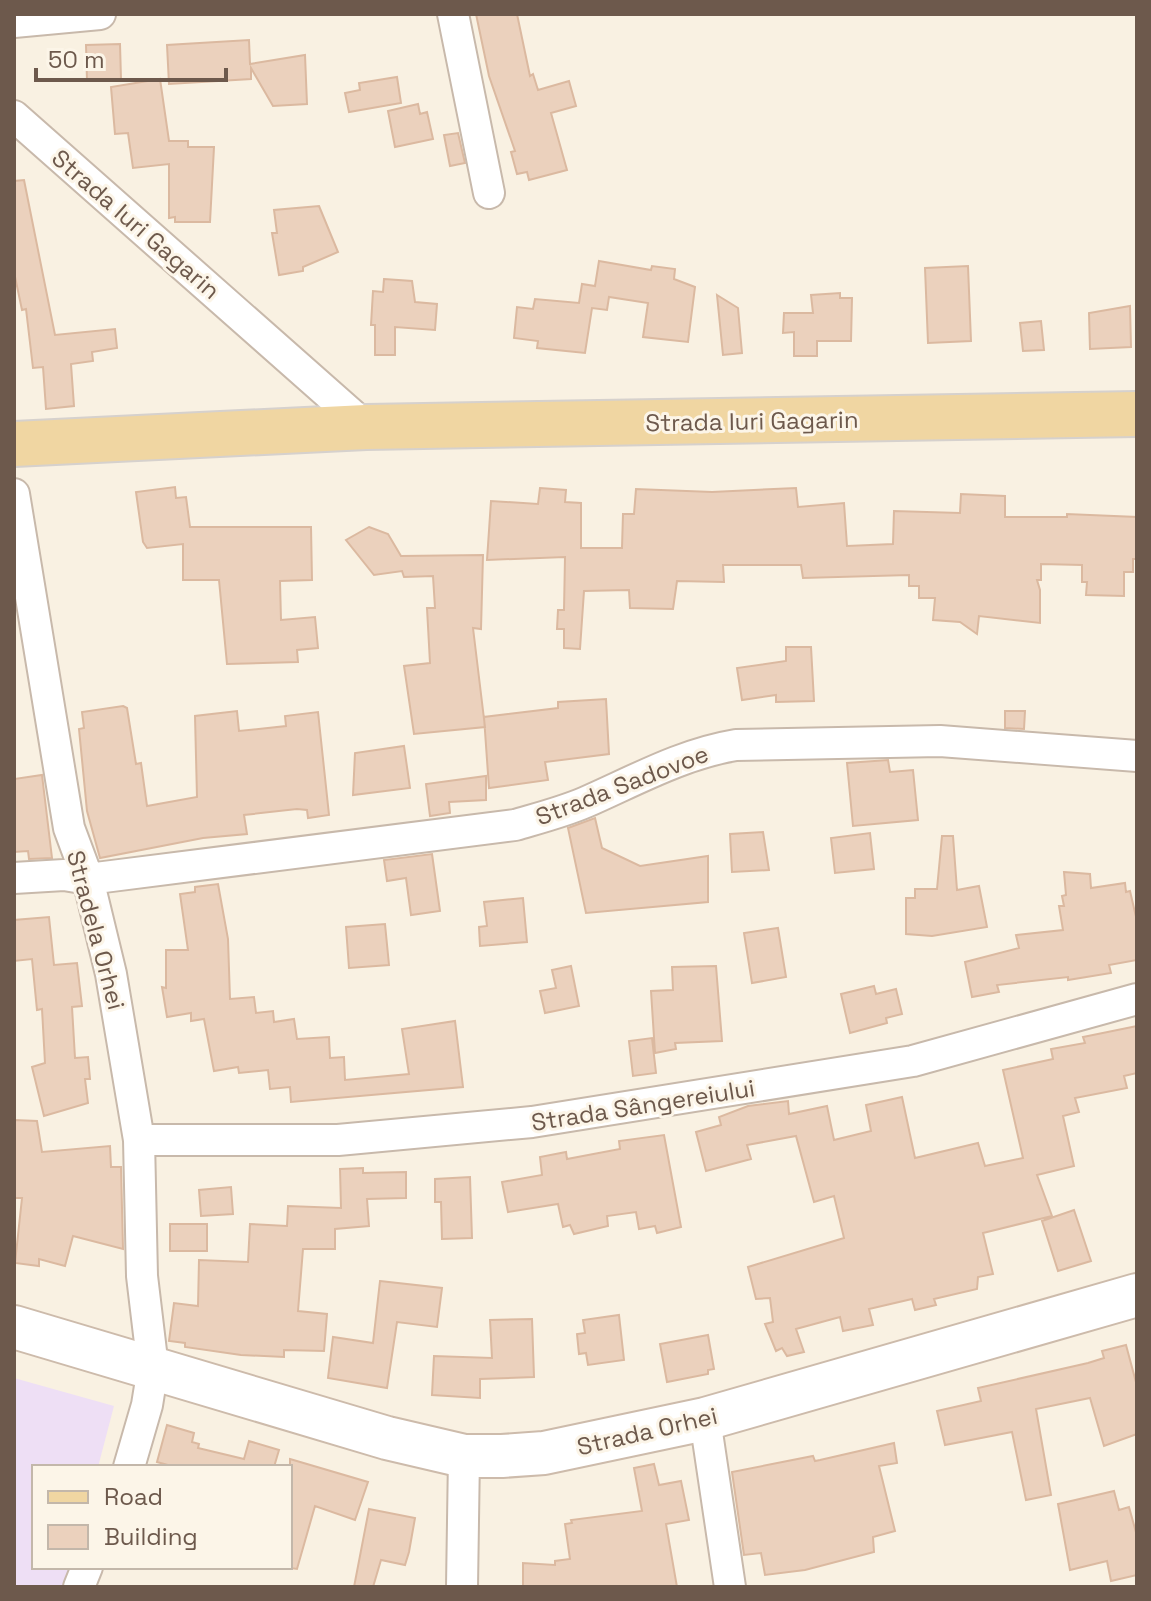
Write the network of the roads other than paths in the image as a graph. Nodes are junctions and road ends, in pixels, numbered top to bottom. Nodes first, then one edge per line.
1 (100, 14) edge
2 (453, 14) edge
3 (14, 22) edge
4 (14, 116) edge
5 (489, 193) dead end
6 (1137, 414) edge
7 (366, 427) junction
8 (14, 444) edge
9 (14, 494) edge
10 (1137, 756) edge
11 (14, 878) edge
12 (88, 879) junction
13 (1137, 999) edge
14 (139, 1140) junction
15 (1137, 1295) edge
16 (14, 1327) edge
17 (153, 1368) junction
18 (705, 1419) junction
19 (464, 1456) junction
20 (130, 1465) edge
21 (462, 1587) edge
22 (730, 1587) edge

1 - 3 street
2 - 5 street
4 - 7 street, Strada Iuri Gagarin
6 - 7 main road, Strada Iuri Gagarin
7 - 8 main road, Strada Iuri Gagarin
9 - 12 street, Stradela Orhei
10 - 12 street, Strada Sadovoe
11 - 12 street, Strada Sadovoe
12 - 14 street, Stradela Orhei
13 - 14 street, Strada Sângereiului
14 - 17 street, Stradela Orhei
15 - 18 street, Strada Orhei
16 - 17 street, Strada Orhei
17 - 19 street, Strada Orhei
17 - 20 street
18 - 19 street, Strada Orhei
18 - 22 street
19 - 21 street

